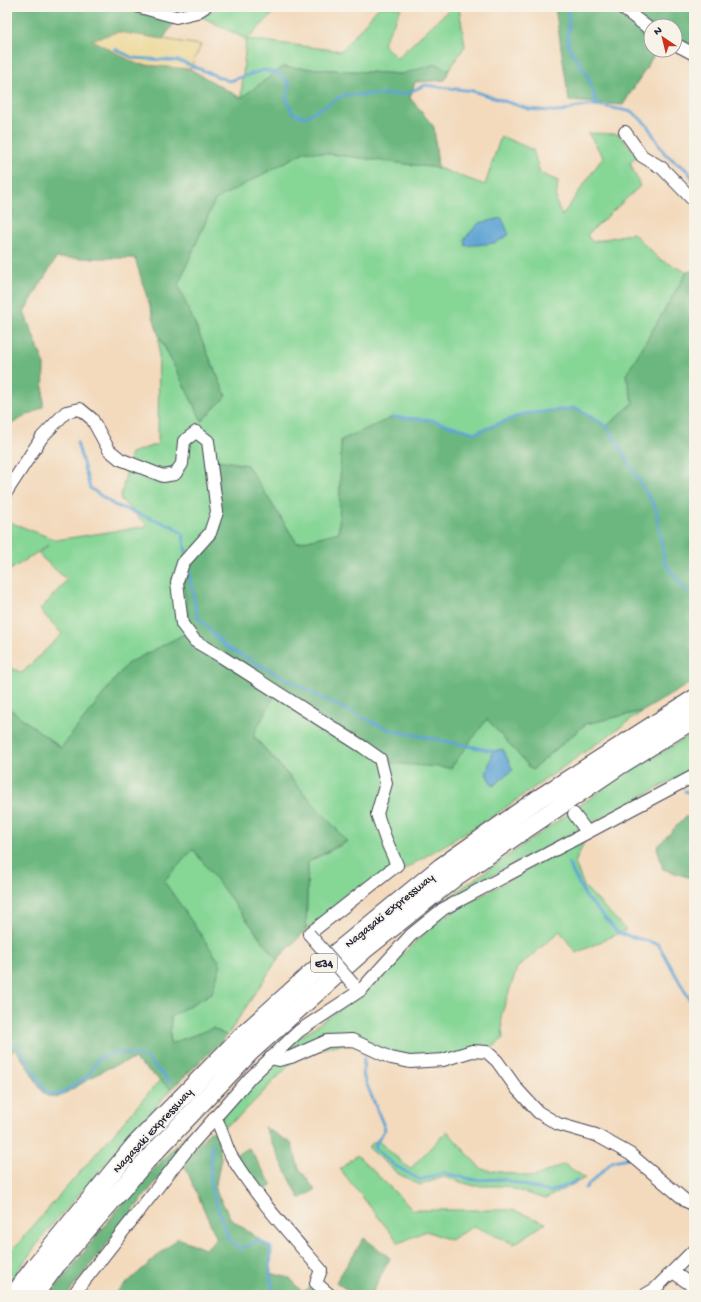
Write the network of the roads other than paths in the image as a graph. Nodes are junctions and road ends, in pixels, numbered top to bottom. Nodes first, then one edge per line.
1 (140, 7) edge
2 (205, 7) edge
3 (621, 7) edge
4 (643, 24) edge
5 (683, 48) edge
6 (694, 54) edge
7 (625, 132) dead end
8 (694, 201) edge
9 (7, 491) edge
10 (694, 699) edge
11 (694, 719) edge
12 (694, 776) edge
13 (574, 814) dead end
14 (587, 832) junction
15 (357, 987) junction
16 (270, 1058) junction
17 (215, 1117) junction
18 (694, 1205) edge
19 (694, 1250) edge
20 (673, 1272) junction
21 (694, 1287) edge
22 (14, 1295) edge
23 (34, 1295) edge
24 (73, 1295) edge
25 (330, 1295) edge
26 (645, 1295) edge

1 - 2 street
3 - 4 street
5 - 6 street
7 - 8 street
9 - 15 street, bridge
10 - 22 highway, Nagasaki Expressway / E34
11 - 23 highway, Nagasaki Expressway / E34
12 - 14 street
13 - 14 street
14 - 15 street
15 - 16 street
16 - 17 street
16 - 18 street
17 - 24 street
17 - 25 street
19 - 20 street
20 - 21 street
20 - 26 street

